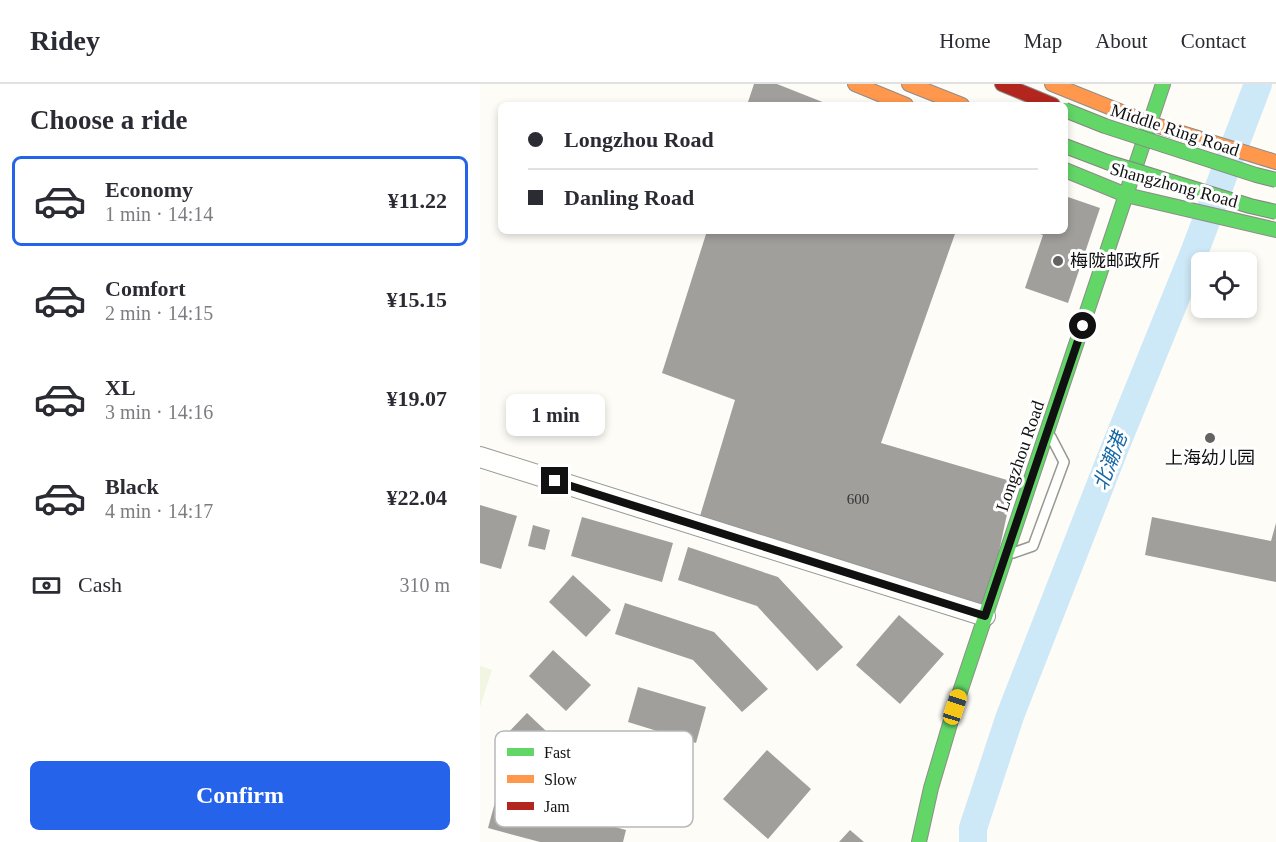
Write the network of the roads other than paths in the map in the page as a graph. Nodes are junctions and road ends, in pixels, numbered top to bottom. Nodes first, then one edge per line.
1 (855, 84) edge
2 (909, 84) edge
3 (1002, 84) edge
4 (1052, 84) edge
5 (1163, 84) edge
6 (899, 102) edge
7 (954, 102) edge
8 (1046, 102) edge
9 (1068, 111) edge
10 (1149, 123) junction
11 (1068, 147) edge
12 (1272, 161) edge
13 (1068, 171) edge
14 (1276, 180) edge
15 (1126, 195) junction
16 (1276, 212) edge
17 (1276, 230) edge
18 (1048, 430) junction
19 (480, 458) edge
20 (1005, 555) junction
21 (985, 616) junction
22 (919, 842) edge

1 - 6 main road
2 - 7 main road
3 - 8 main road
4 - 10 main road
5 - 10 main road, Longzhou Road
9 - 14 main road, Middle Ring Road, bridge
10 - 12 main road
10 - 15 main road, Longzhou Road
11 - 16 main road, bridge
13 - 15 main road, Shangzhong Road
15 - 17 main road, Shangzhong Road
15 - 18 main road, Longzhou Road
18 - 20 main road, Longzhou Road
18 - 20 lane
19 - 21 street
20 - 21 main road, Longzhou Road
21 - 22 main road, Longzhou Road

